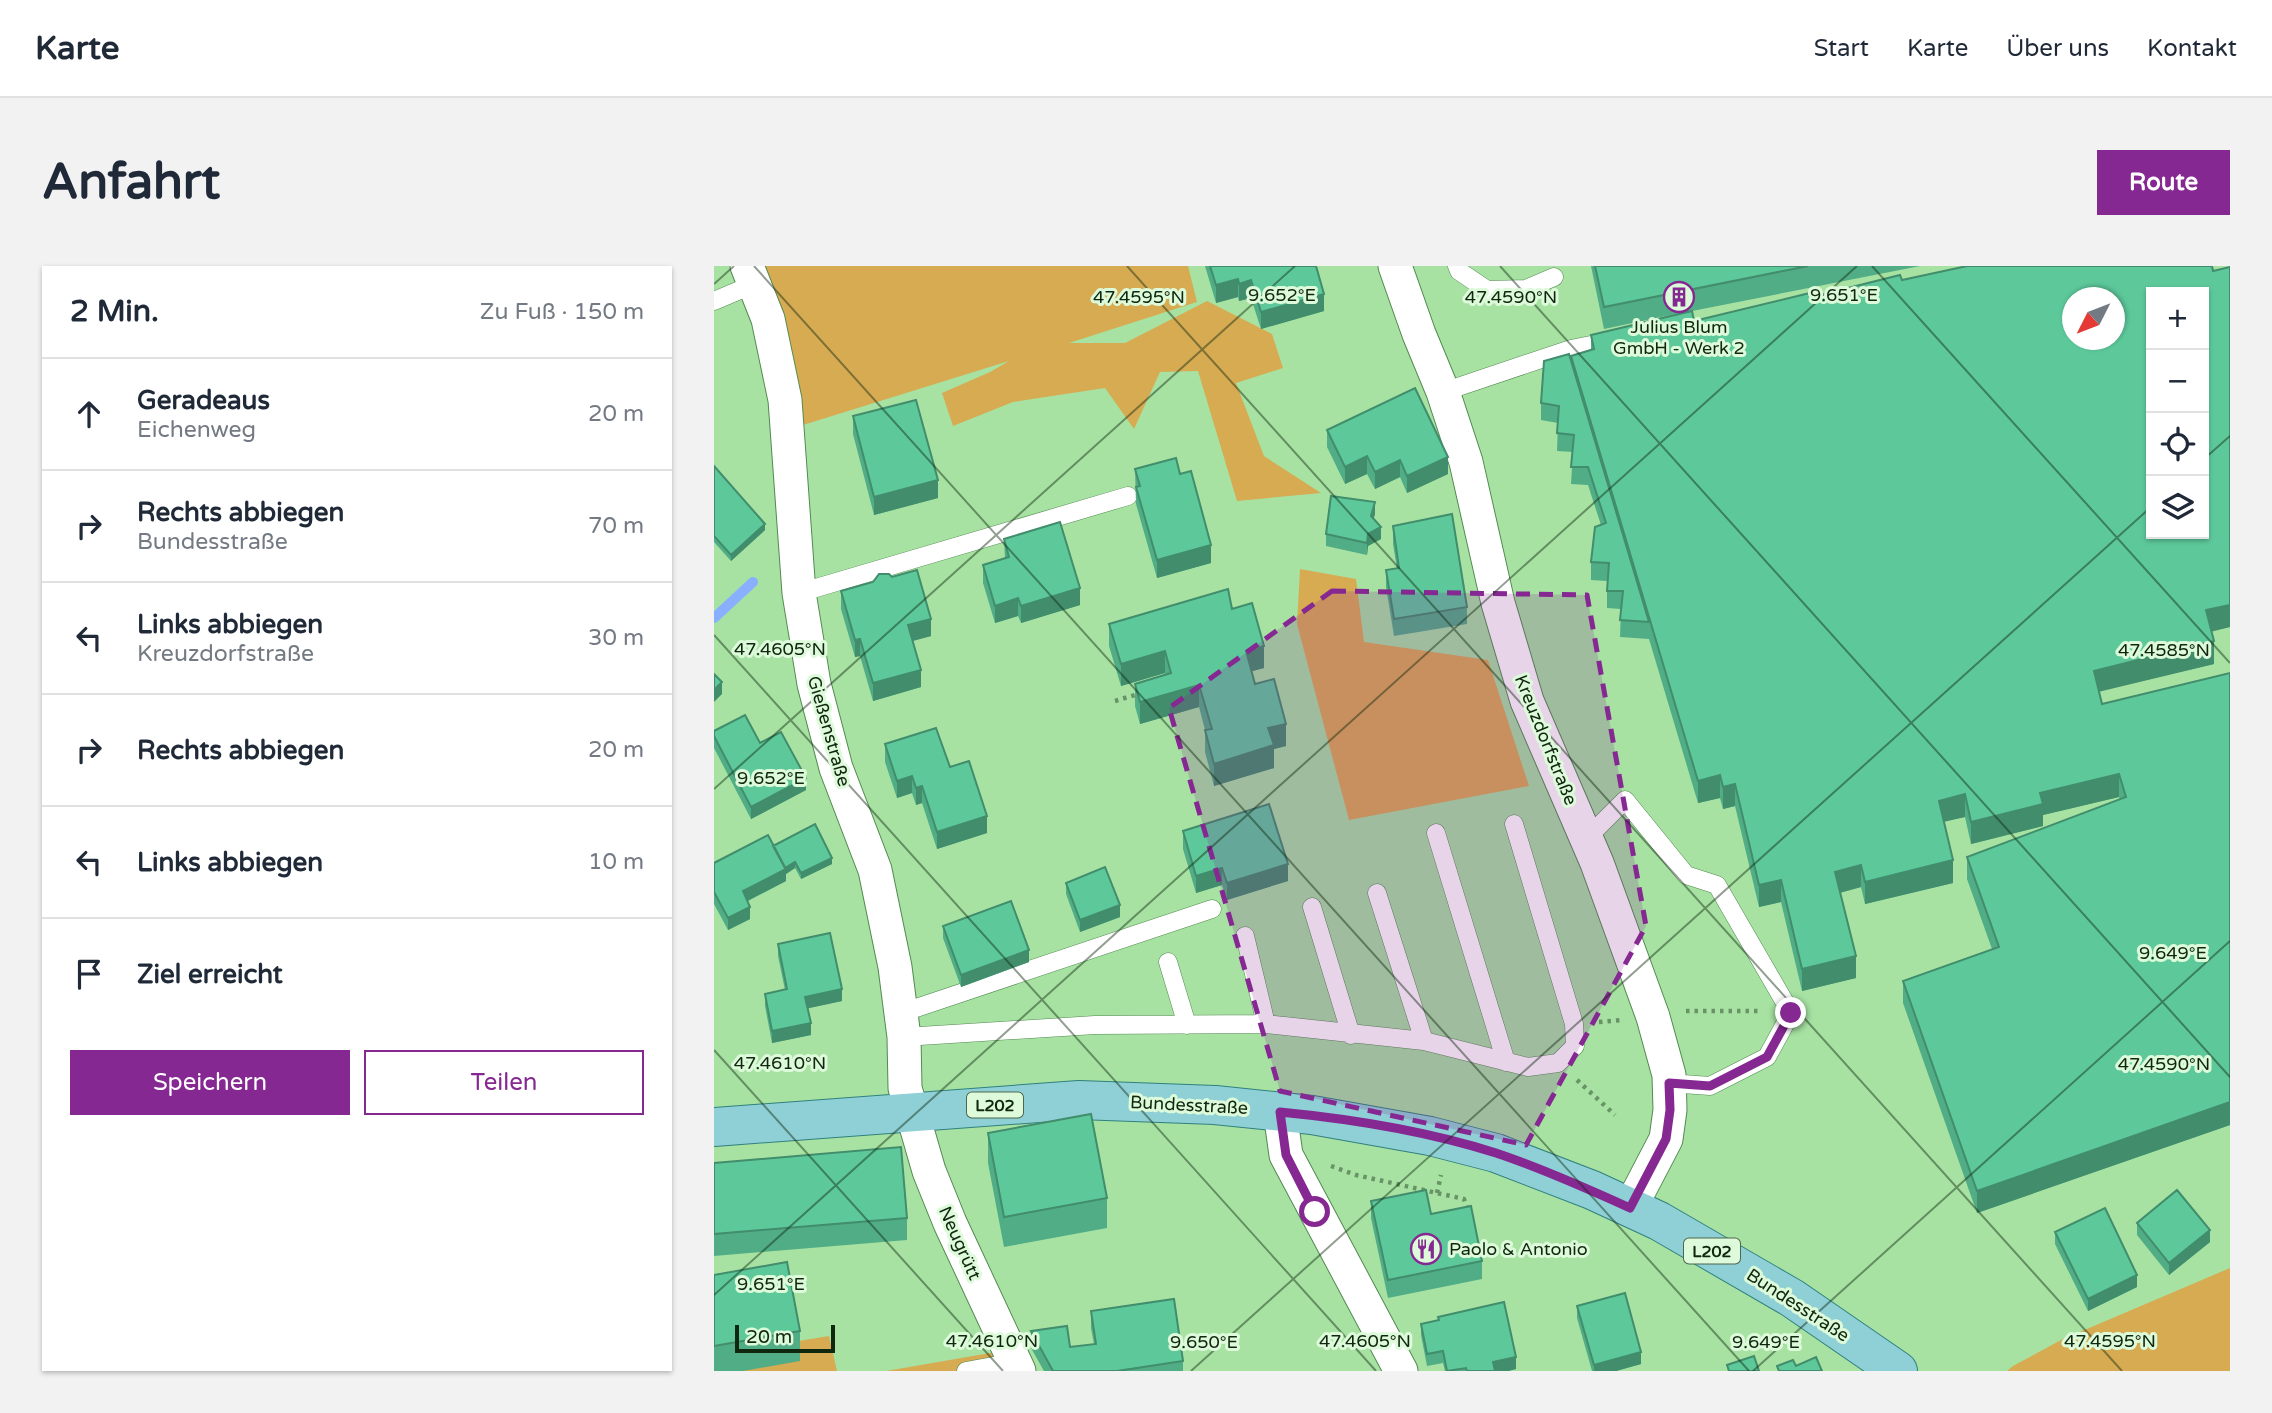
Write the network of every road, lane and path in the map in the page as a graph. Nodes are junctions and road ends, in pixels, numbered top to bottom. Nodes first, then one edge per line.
1 (1395, 266) edge
2 (1457, 266) edge
3 (750, 275) edge
4 (1554, 277) dead end
5 (714, 302) edge
6 (1625, 338) edge
7 (1443, 392) junction
8 (1128, 496) dead end
9 (799, 593) junction
10 (1148, 690) edge
11 (1115, 701) dead end
12 (1514, 824) dead end
13 (1436, 833) dead end
14 (1586, 839) junction
15 (1377, 893) dead end
16 (1312, 907) dead end
17 (1212, 909) dead end
18 (1245, 936) dead end
19 (1168, 962) dead end
20 (1675, 1011) dead end
21 (1790, 1011) junction
22 (1266, 1024) junction
23 (903, 1025) junction
24 (1187, 1025) junction
25 (1352, 1035) junction
26 (1424, 1041) junction
27 (1506, 1062) junction
28 (1558, 1063) junction
29 (1669, 1083) junction
30 (911, 1111) junction
31 (1280, 1112) junction
32 (1615, 1115) dead end
33 (714, 1127) edge
34 (1321, 1163) dead end
35 (1441, 1174) dead end
36 (1437, 1193) junction
37 (1630, 1208) junction
38 (1468, 1211) edge
39 (1017, 1367) edge
40 (966, 1371) edge
41 (1401, 1371) edge
42 (1898, 1371) edge

1 - 7 street, Kreuzdorfstraße
2 - 4 lane
3 - 5 lane
3 - 9 street, Gießenstraße
6 - 7 lane
7 - 14 street, Kreuzdorfstraße
8 - 9 lane
9 - 23 street, Gießenstraße
10 - 11 path
12 - 28 lane
13 - 27 lane
14 - 21 lane
14 - 29 street, Kreuzdorfstraße
15 - 26 lane
16 - 25 lane
17 - 23 lane
18 - 22 lane
19 - 24 lane
20 - 21 path
21 - 29 lane
22 - 24 lane
22 - 25 lane
23 - 24 lane
23 - 30 street, Gießenstraße
25 - 26 lane
26 - 27 lane
27 - 28 lane
28 - 32 path
29 - 37 street, Kreuzdorfstraße
30 - 31 main road, Bundesstraße / L202
30 - 33 main road, Bundesstraße / L202
30 - 39 street, Neugrütt
31 - 37 main road, Bundesstraße / L202
31 - 41 street
34 - 36 path
35 - 36 path
36 - 38 path
37 - 42 main road, Bundesstraße / L202
39 - 40 lane

